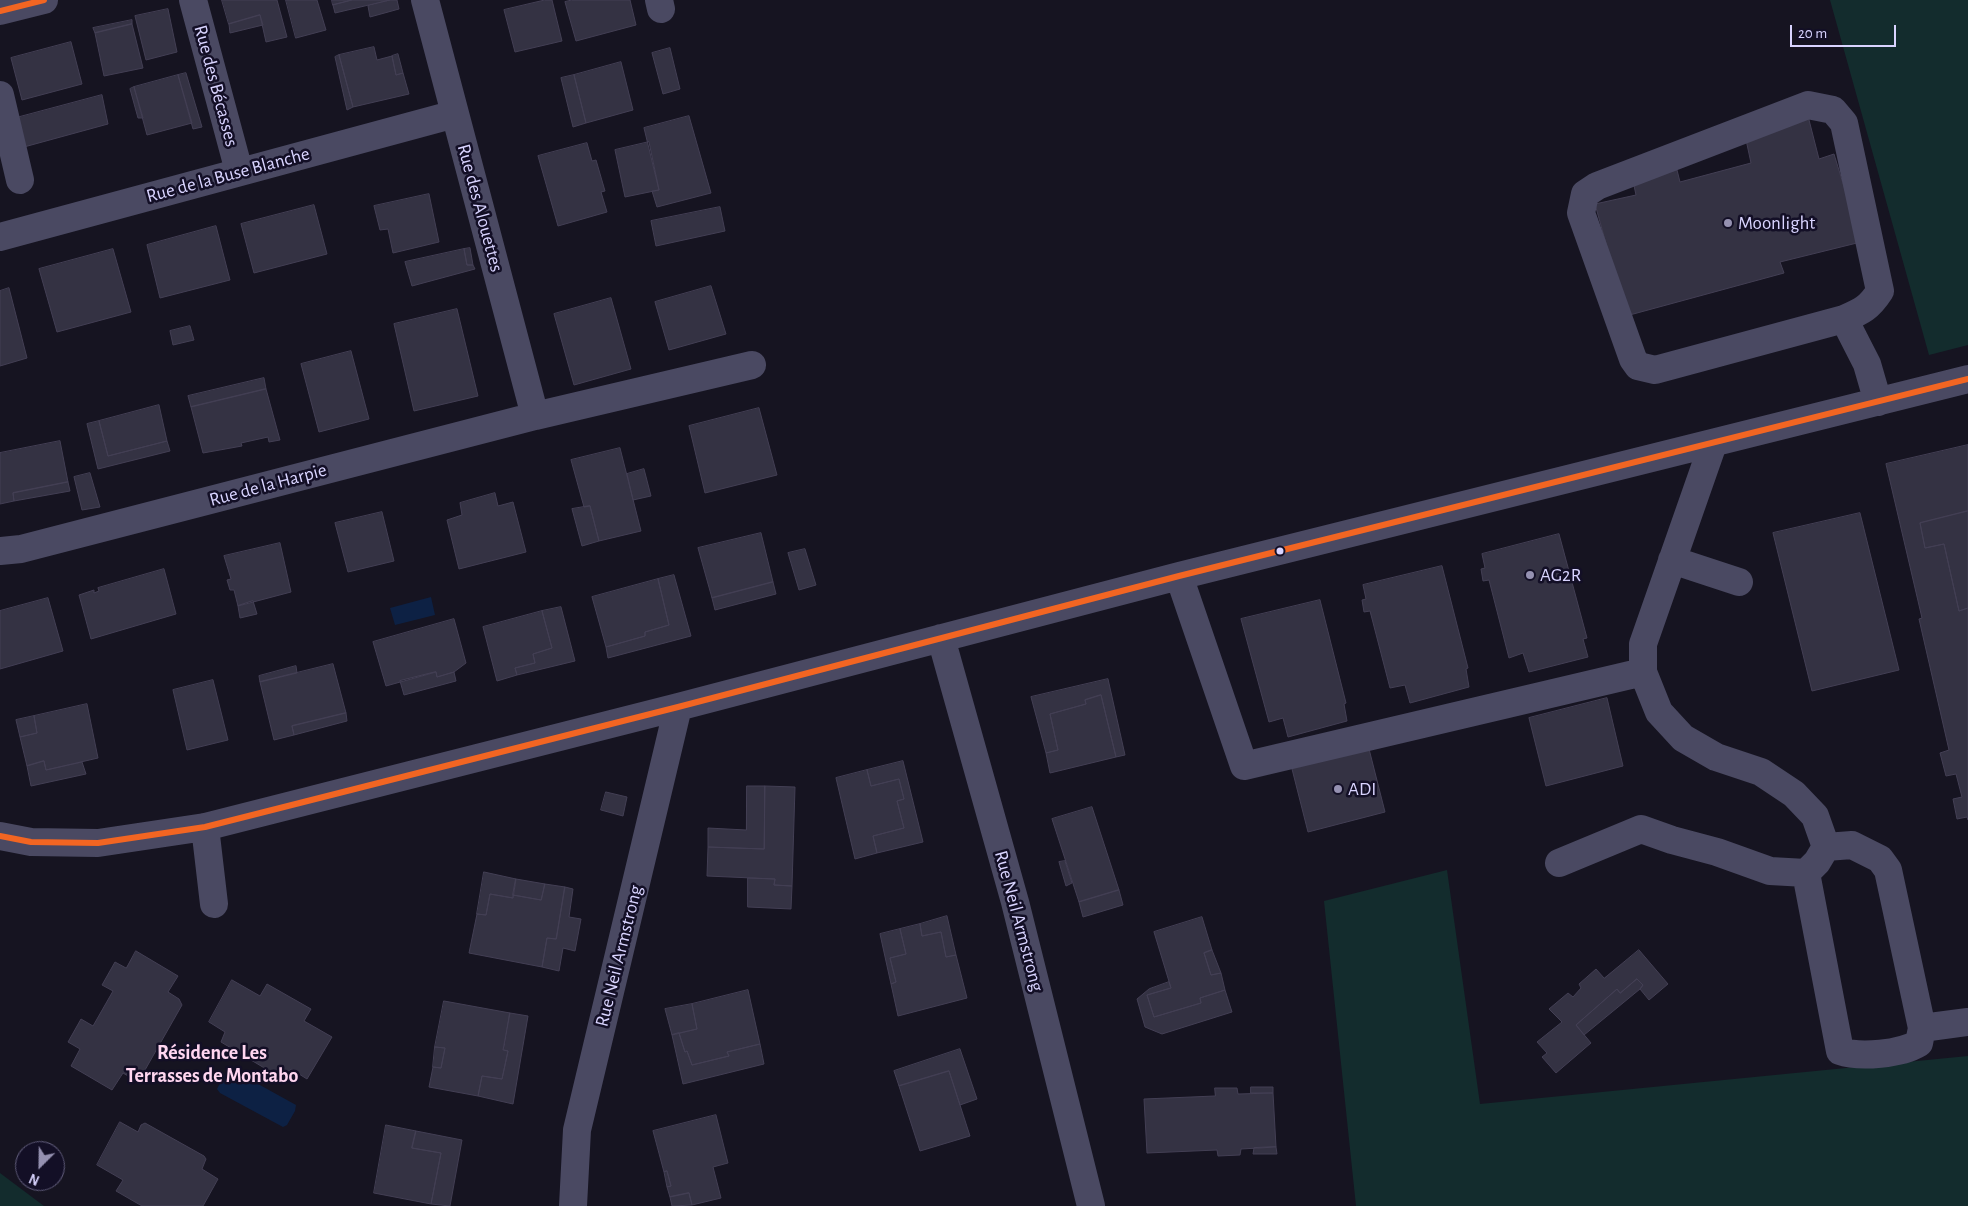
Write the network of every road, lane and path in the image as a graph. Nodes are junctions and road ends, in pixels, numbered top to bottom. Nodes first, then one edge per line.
1 (44, 0) edge
2 (193, 0) edge
3 (425, 0) edge
4 (0, 11) edge
5 (0, 95) edge
6 (456, 114) junction
7 (239, 172) junction
8 (20, 180) dead end
9 (0, 237) edge
10 (1844, 319) junction
11 (752, 365) dead end
12 (1968, 379) edge
13 (1878, 402) junction
14 (535, 416) junction
15 (1713, 444) junction
16 (0, 552) edge
17 (1672, 560) junction
18 (1179, 576) junction
19 (1739, 582) dead end
20 (941, 638) junction
21 (1643, 672) junction
22 (678, 707) junction
23 (205, 827) junction
24 (0, 836) edge
25 (1826, 847) junction
26 (1559, 863) dead end
27 (1806, 873) junction
28 (214, 904) dead end
29 (1968, 1022) edge
30 (1922, 1028) junction
31 (573, 1206) edge
32 (1091, 1206) edge

1 - 4 street
2 - 7 street, Rue des Bécasses
3 - 6 street, Rue des Alouettes
5 - 8 street
6 - 7 street, Rue de la Buse Blanche
6 - 14 street, Rue des Alouettes
7 - 9 street, Rue de la Buse Blanche
10 - 10 street
10 - 13 street
11 - 14 street, Rue de la Harpie
12 - 13 street
13 - 15 street
14 - 16 street, Rue de la Harpie
15 - 17 street
15 - 18 street
17 - 19 street
17 - 21 street
18 - 20 street
18 - 21 street
20 - 22 street
20 - 32 street, Rue Neil Armstrong
21 - 25 street
22 - 23 street
22 - 31 street, Rue Neil Armstrong
23 - 24 street
23 - 28 street
25 - 27 street
25 - 30 street
26 - 27 street
27 - 30 street
29 - 30 street

